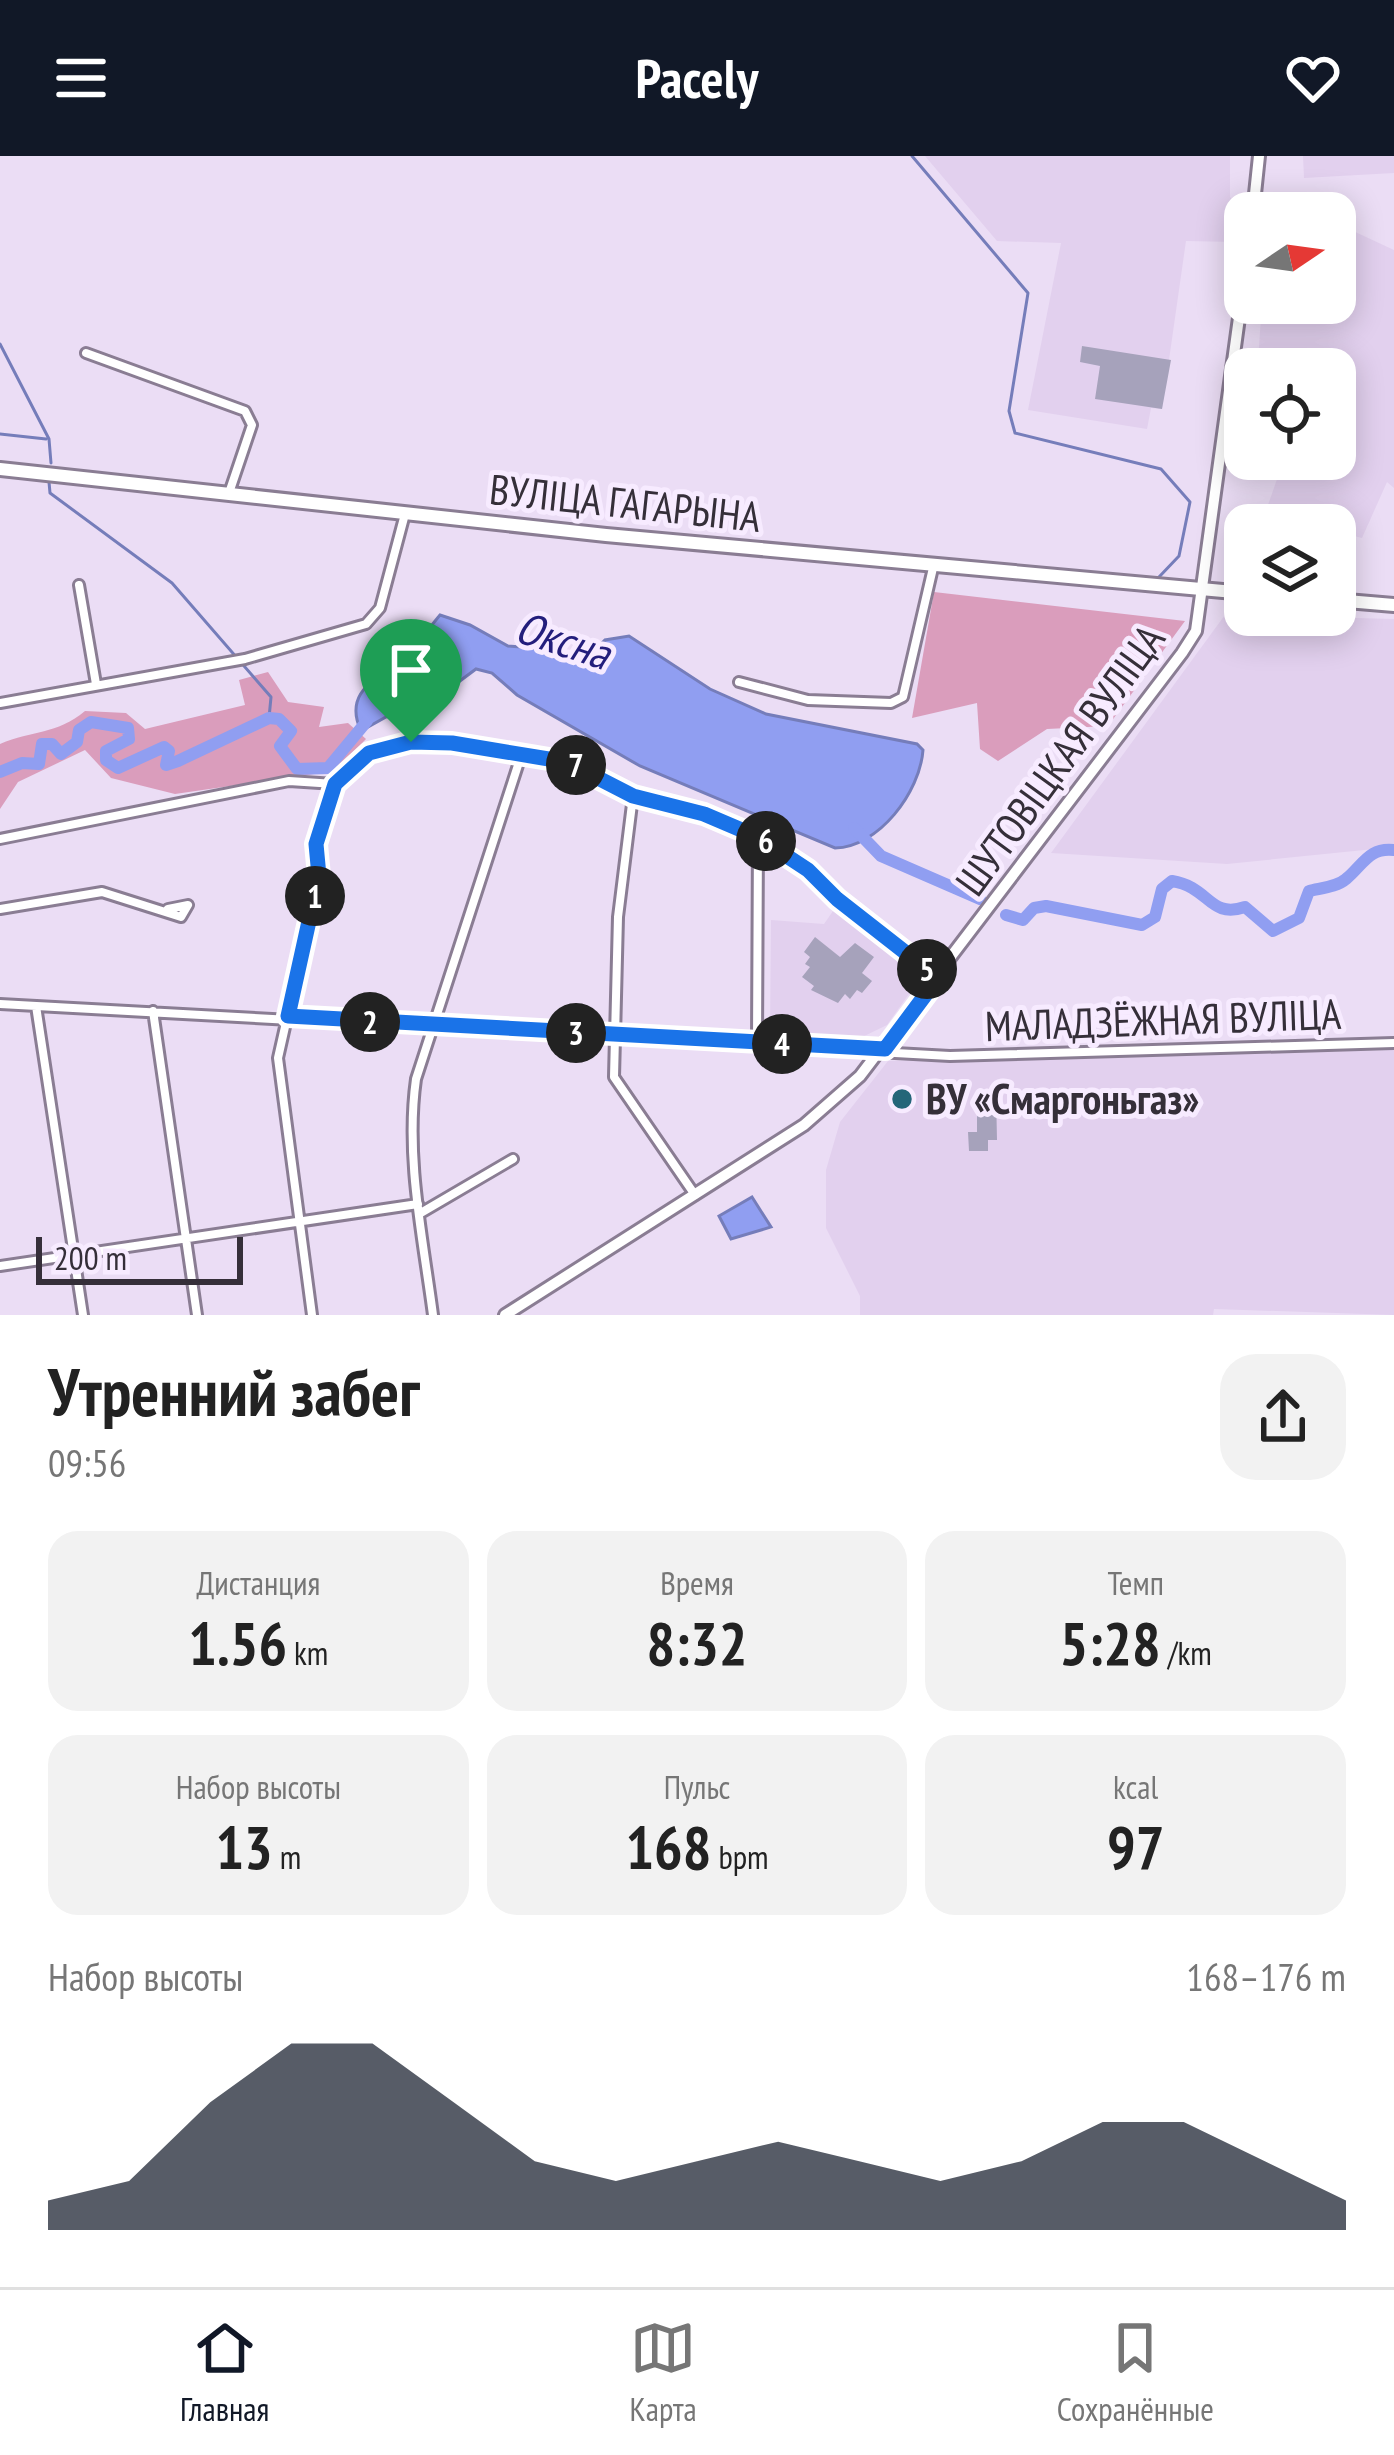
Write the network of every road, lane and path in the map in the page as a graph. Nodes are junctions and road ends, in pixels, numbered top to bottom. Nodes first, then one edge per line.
1 (1259, 156) edge
2 (1255, 192) edge
3 (1238, 324) edge
4 (86, 353) dead end
5 (0, 469) edge
6 (229, 493) junction
7 (405, 514) junction
8 (933, 568) junction
9 (79, 585) dead end
10 (1200, 590) junction
11 (1224, 592) edge
12 (1356, 602) edge
13 (1394, 605) edge
14 (739, 682) dead end
15 (97, 684) junction
16 (0, 703) edge
17 (521, 756) junction
18 (335, 784) junction
19 (633, 796) junction
20 (758, 837) junction
21 (0, 838) edge
22 (0, 909) edge
23 (168, 909) dead end
24 (938, 978) junction
25 (0, 1004) edge
26 (36, 1006) junction
27 (153, 1012) junction
28 (288, 1016) junction
29 (432, 1026) junction
30 (614, 1035) junction
31 (757, 1042) junction
32 (1394, 1042) edge
33 (885, 1049) junction
34 (512, 1159) dead end
35 (695, 1196) junction
36 (419, 1209) junction
37 (298, 1220) junction
38 (185, 1238) junction
39 (74, 1253) junction
40 (0, 1266) edge
41 (83, 1315) edge
42 (197, 1315) edge
43 (312, 1315) edge
44 (433, 1315) edge
45 (505, 1315) edge

1 - 2 main road
3 - 10 main road, ШУТОВІЦКАЯ ВУЛІЦА
4 - 6 street
5 - 6 main road, ВУЛІЦА ГАГАРЫНА
6 - 7 main road, ВУЛІЦА ГАГАРЫНА
7 - 8 main road, ВУЛІЦА ГАГАРЫНА
7 - 15 street
8 - 10 main road, ВУЛІЦА ГАГАРЫНА
8 - 14 street
9 - 15 street
10 - 11 main road, ВУЛІЦА ГАГАРЫНА
10 - 24 main road, ШУТОВІЦКАЯ ВУЛІЦА
12 - 13 main road
15 - 16 street
17 - 18 street
17 - 19 street
17 - 29 street
18 - 21 street
18 - 28 street
19 - 20 street
19 - 30 street
20 - 24 street
20 - 31 street
22 - 23 street
24 - 33 main road, ШУТОВІЦКАЯ ВУЛІЦА
25 - 26 street, МАЛАДЗЁЖНАЯ ВУЛІЦА
26 - 27 street, МАЛАДЗЁЖНАЯ ВУЛІЦА
26 - 39 street
27 - 28 street, МАЛАДЗЁЖНАЯ ВУЛІЦА
27 - 38 street
28 - 29 street, МАЛАДЗЁЖНАЯ ВУЛІЦА
28 - 37 street
29 - 30 street, МАЛАДЗЁЖНАЯ ВУЛІЦА
29 - 36 street
30 - 31 street, МАЛАДЗЁЖНАЯ ВУЛІЦА
30 - 35 street
31 - 33 street, МАЛАДЗЁЖНАЯ ВУЛІЦА
32 - 33 street, МАЛАДЗЁЖНАЯ ВУЛІЦА
33 - 35 main road, ШУТОВІЦКАЯ ВУЛІЦА
34 - 36 street
35 - 45 main road, ШУТОВІЦКАЯ ВУЛІЦА
36 - 37 street
36 - 44 street
37 - 38 street
37 - 43 street
38 - 39 street
38 - 42 street
39 - 40 street
39 - 41 street

